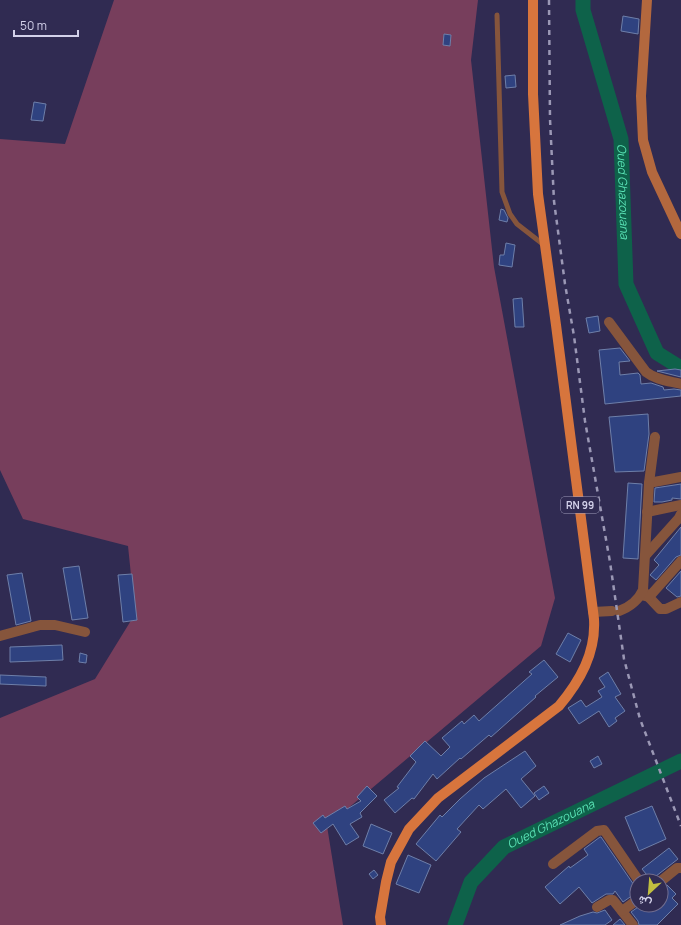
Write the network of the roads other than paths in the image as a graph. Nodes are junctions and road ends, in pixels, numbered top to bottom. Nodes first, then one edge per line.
1 (533, 0) edge
2 (647, 0) edge
3 (497, 15) dead end
4 (681, 234) edge
5 (545, 245) junction
6 (610, 322) dead end
7 (681, 384) edge
8 (655, 437) dead end
9 (681, 477) edge
10 (649, 483) junction
11 (681, 505) edge
12 (647, 512) junction
13 (681, 514) edge
14 (645, 556) junction
15 (681, 561) edge
16 (644, 594) junction
17 (681, 602) edge
18 (593, 612) junction
19 (85, 632) dead end
20 (0, 636) edge
21 (553, 864) dead end
22 (681, 868) edge
23 (634, 873) edge
24 (669, 874) edge
25 (629, 906) edge
26 (597, 907) dead end
27 (622, 911) junction
28 (381, 925) edge
29 (633, 925) edge

1 - 5 main road, RN 99
2 - 4 main road
3 - 5 lane
5 - 18 main road, RN 99
6 - 7 street
8 - 10 street
9 - 10 street
10 - 12 street
11 - 12 street
12 - 14 street
13 - 14 street
14 - 16 street
15 - 16 street
16 - 17 street
16 - 18 street
18 - 28 main road, RN 99
19 - 20 street
21 - 23 street
22 - 24 street
25 - 27 street
26 - 27 street
27 - 29 street

